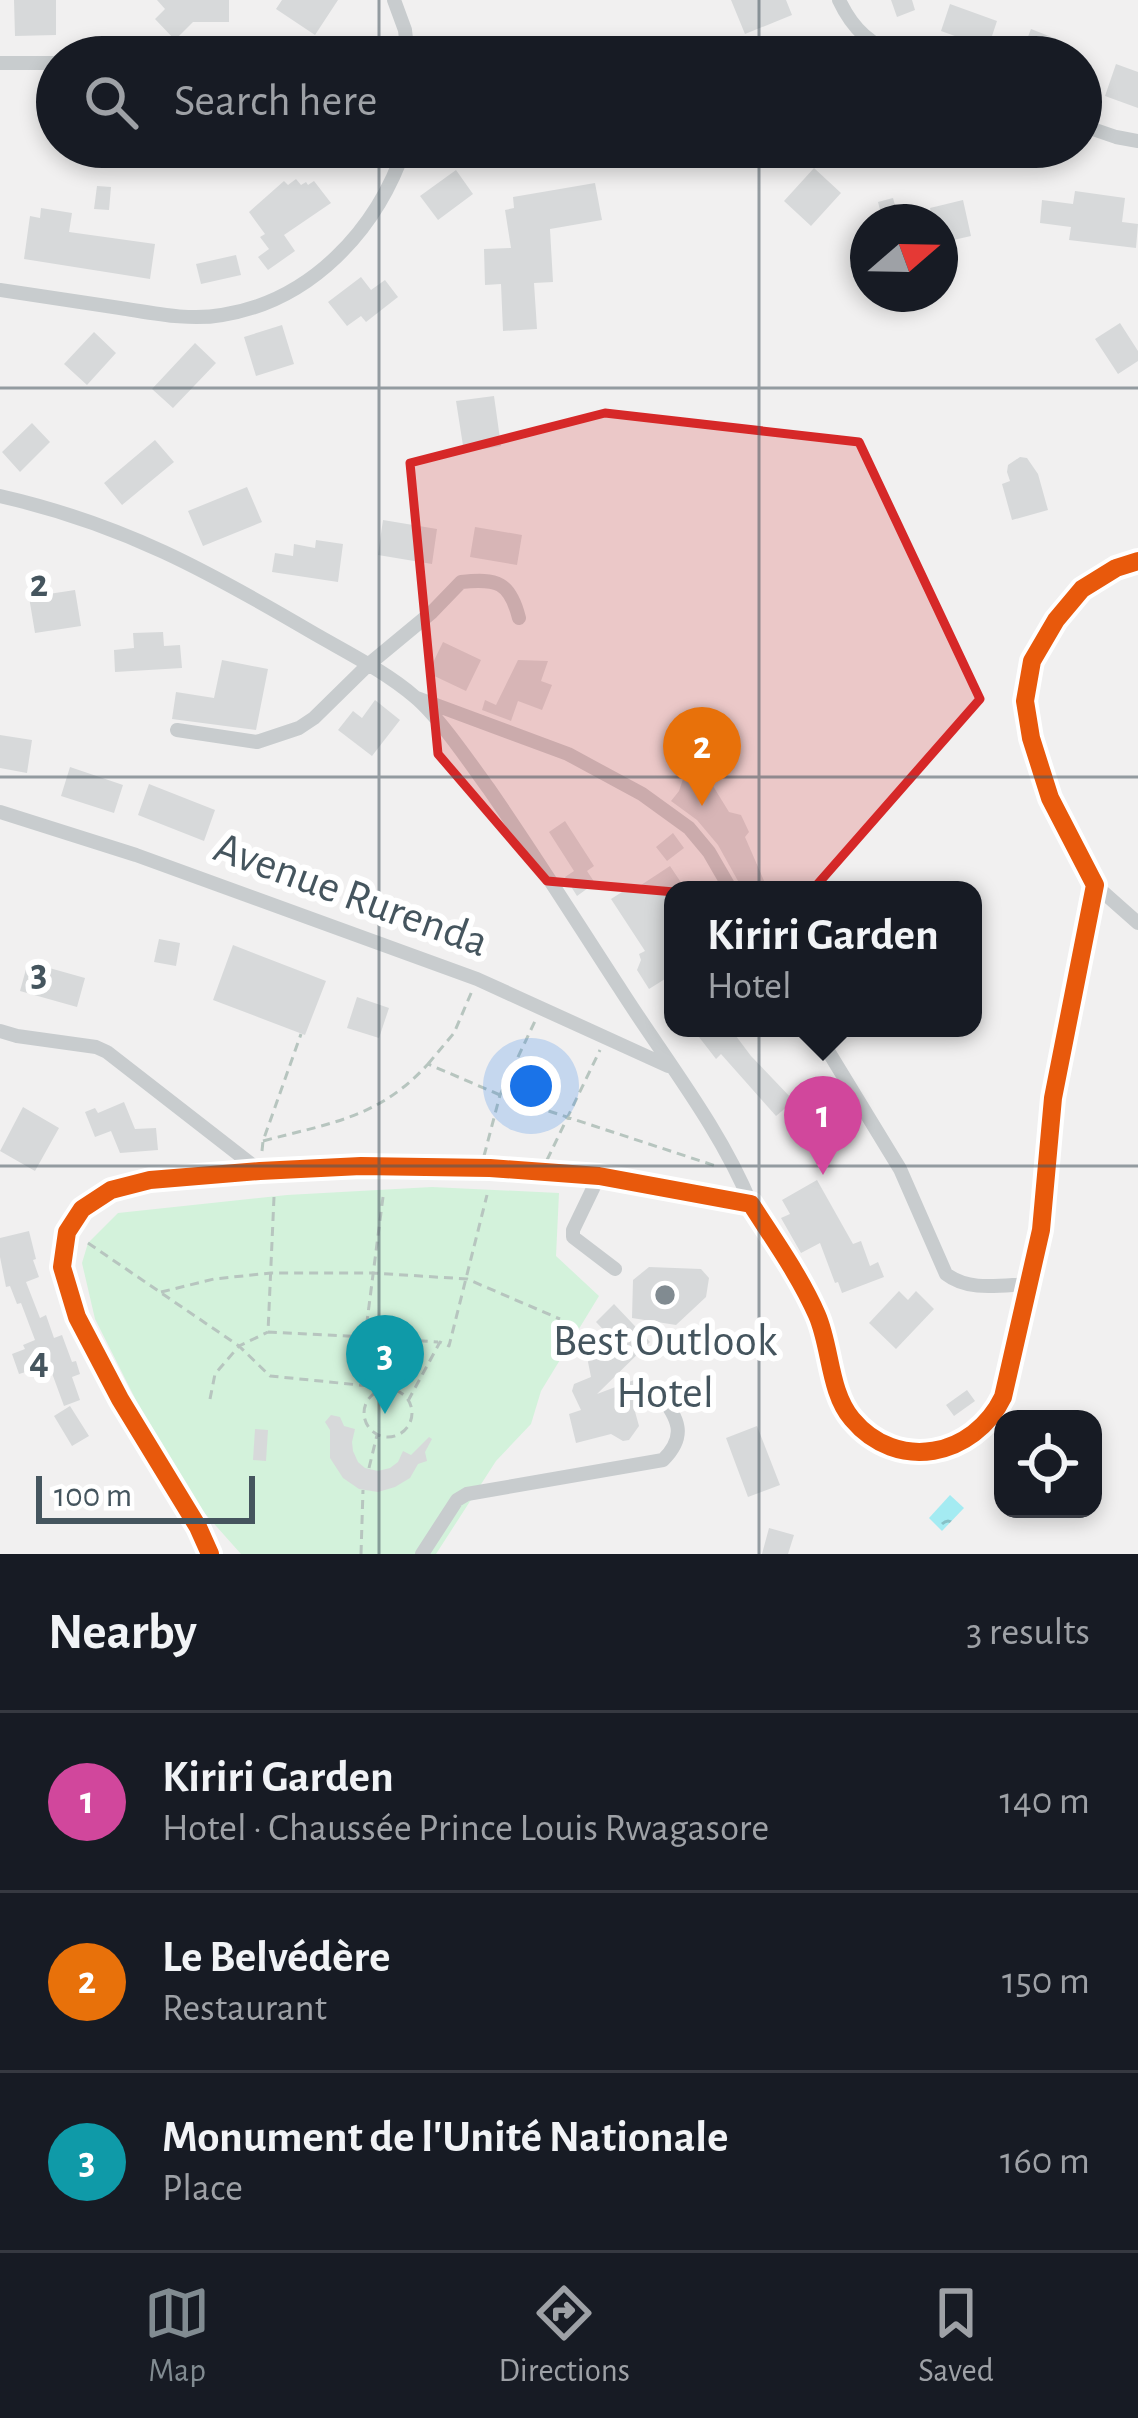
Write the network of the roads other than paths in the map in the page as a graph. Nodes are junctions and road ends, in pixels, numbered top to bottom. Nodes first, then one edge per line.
1 (394, 0) edge
2 (838, 0) edge
3 (406, 36) edge
4 (862, 36) edge
5 (0, 63) edge
6 (36, 63) edge
7 (1102, 132) edge
8 (1138, 141) edge
9 (395, 168) edge
10 (0, 290) edge
11 (0, 496) edge
12 (1138, 561) edge
13 (519, 619) dead end
14 (368, 665) junction
15 (416, 698) junction
16 (177, 730) dead end
17 (0, 812) edge
18 (726, 881) edge
19 (1095, 885) junction
20 (1138, 923) edge
21 (0, 1031) edge
22 (819, 1037) edge
23 (670, 1066) junction
24 (260, 1171) junction
25 (599, 1176) junction
26 (751, 1204) junction
27 (615, 1269) dead end
28 (1030, 1284) junction
29 (656, 1388) dead end
30 (198, 1527) junction
31 (210, 1554) edge
32 (221, 1554) edge
33 (422, 1554) edge

1 - 3 street
2 - 4 street
5 - 6 street
7 - 8 street
9 - 10 street
11 - 14 street
12 - 19 street
13 - 14 street
14 - 15 street
14 - 16 street
15 - 18 street
15 - 23 street
17 - 23 street, Avenue Rurenda
19 - 20 street
19 - 28 street
21 - 24 street
22 - 28 street
23 - 26 street
24 - 25 street
24 - 30 street
25 - 26 street
25 - 27 street
26 - 28 street
29 - 33 street
30 - 31 street
30 - 32 street

